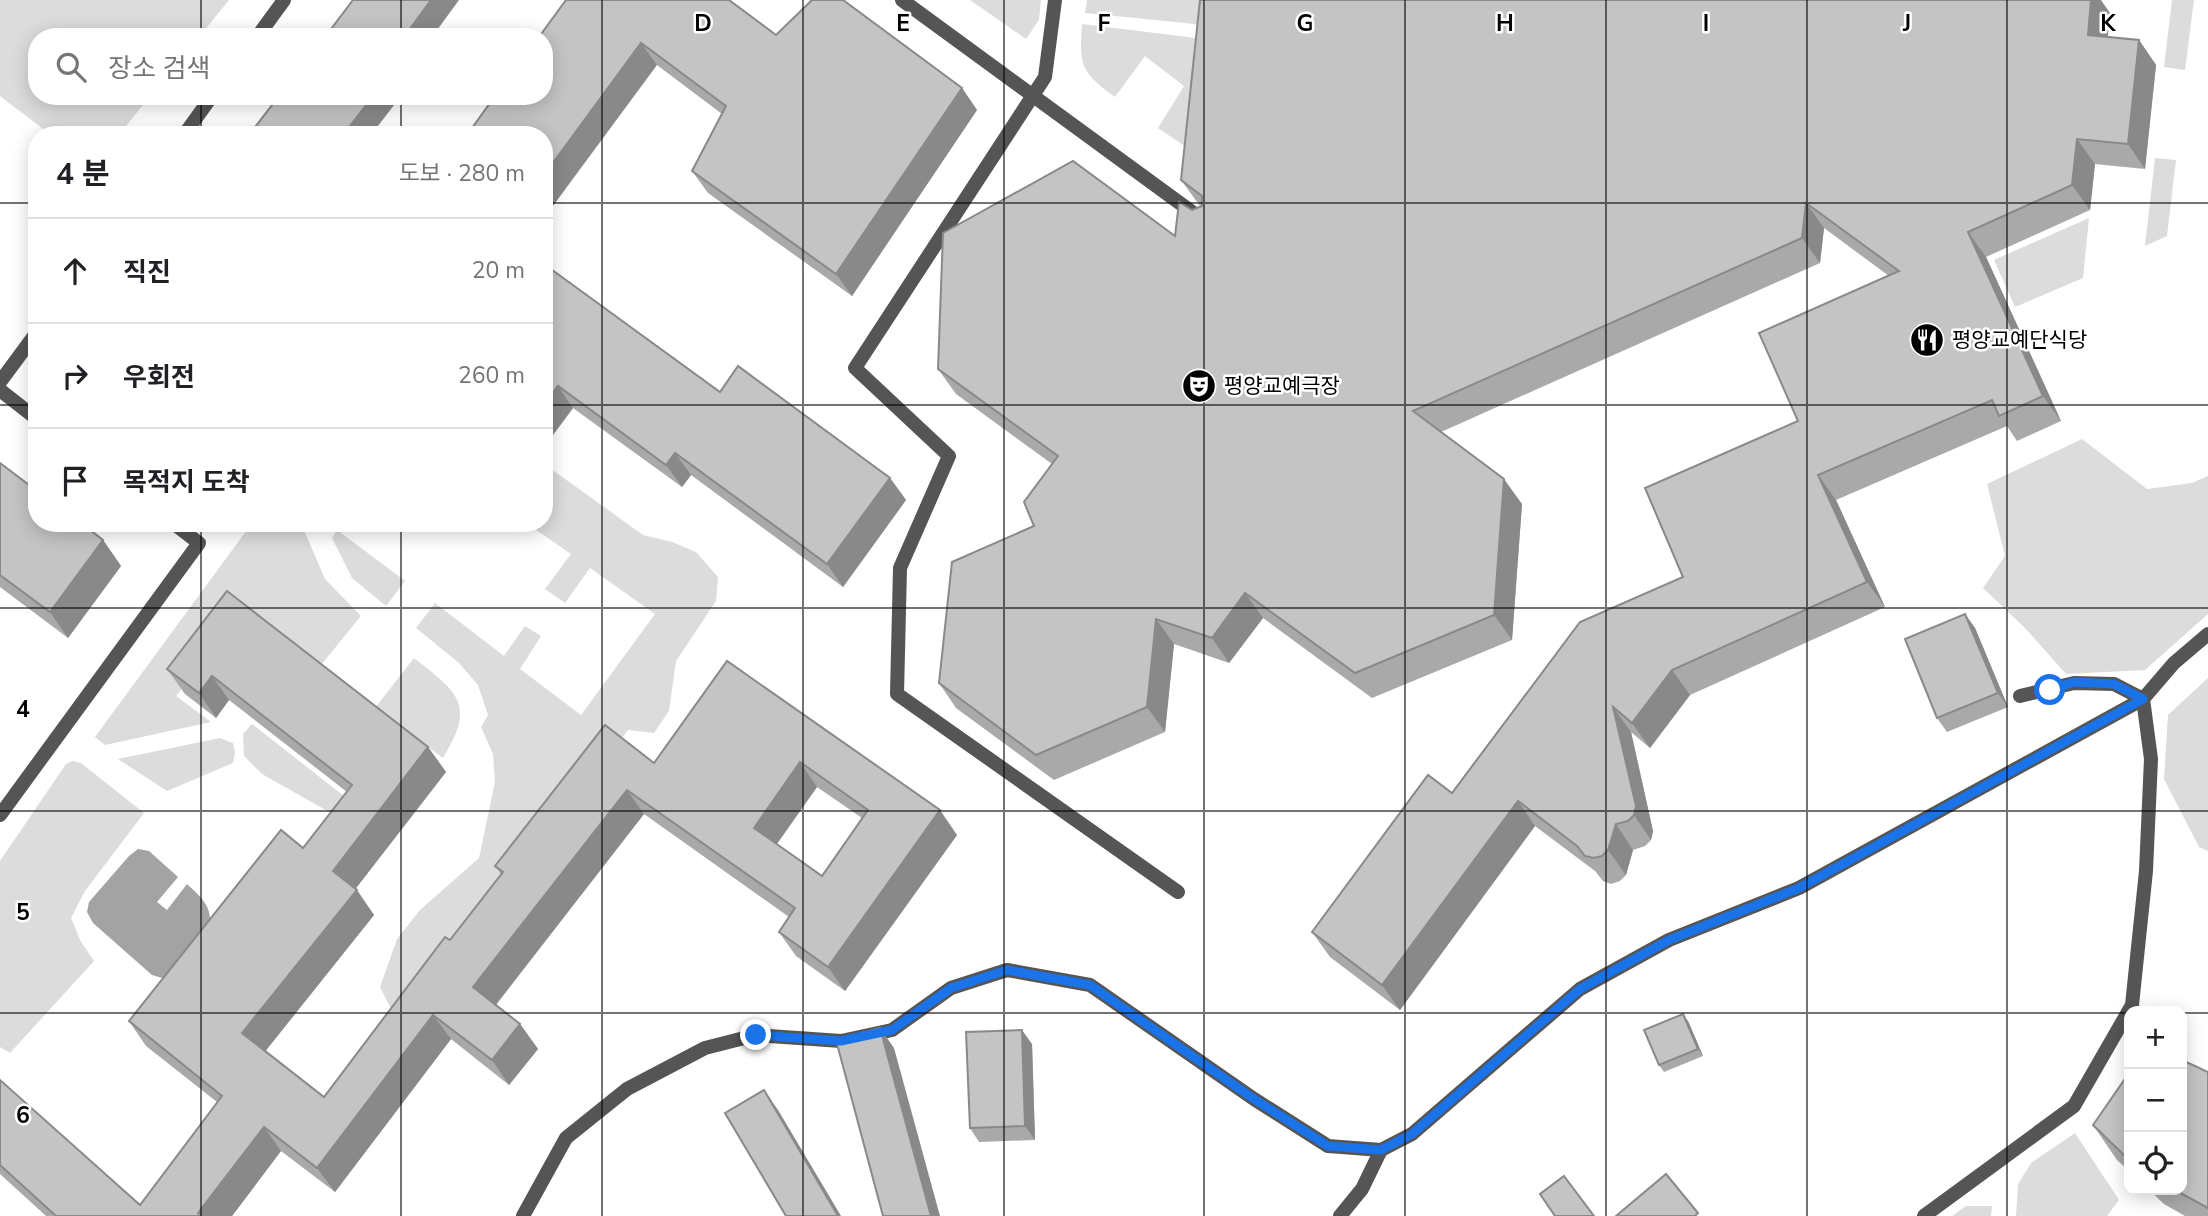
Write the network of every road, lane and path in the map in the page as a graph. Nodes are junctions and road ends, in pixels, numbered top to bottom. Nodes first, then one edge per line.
1 (284, 0) edge
2 (902, 0) edge
3 (1055, 0) edge
4 (264, 28) edge
5 (1032, 97) junction
6 (206, 105) edge
7 (190, 126) edge
8 (1200, 218) edge
9 (28, 344) edge
10 (0, 382) edge
11 (0, 390) edge
12 (28, 412) edge
13 (185, 532) edge
14 (2208, 634) edge
15 (2020, 696) dead end
16 (2143, 699) junction
17 (0, 815) edge
18 (1178, 892) dead end
19 (1381, 1150) junction
20 (523, 1216) edge
21 (1340, 1216) edge
22 (1924, 1216) edge

1 - 4 street
2 - 5 street
3 - 5 street
5 - 8 street
5 - 18 street
6 - 7 street
9 - 10 street
11 - 12 street
13 - 17 street
14 - 16 street
15 - 16 street
16 - 19 street
16 - 22 street
19 - 20 street
19 - 21 street

